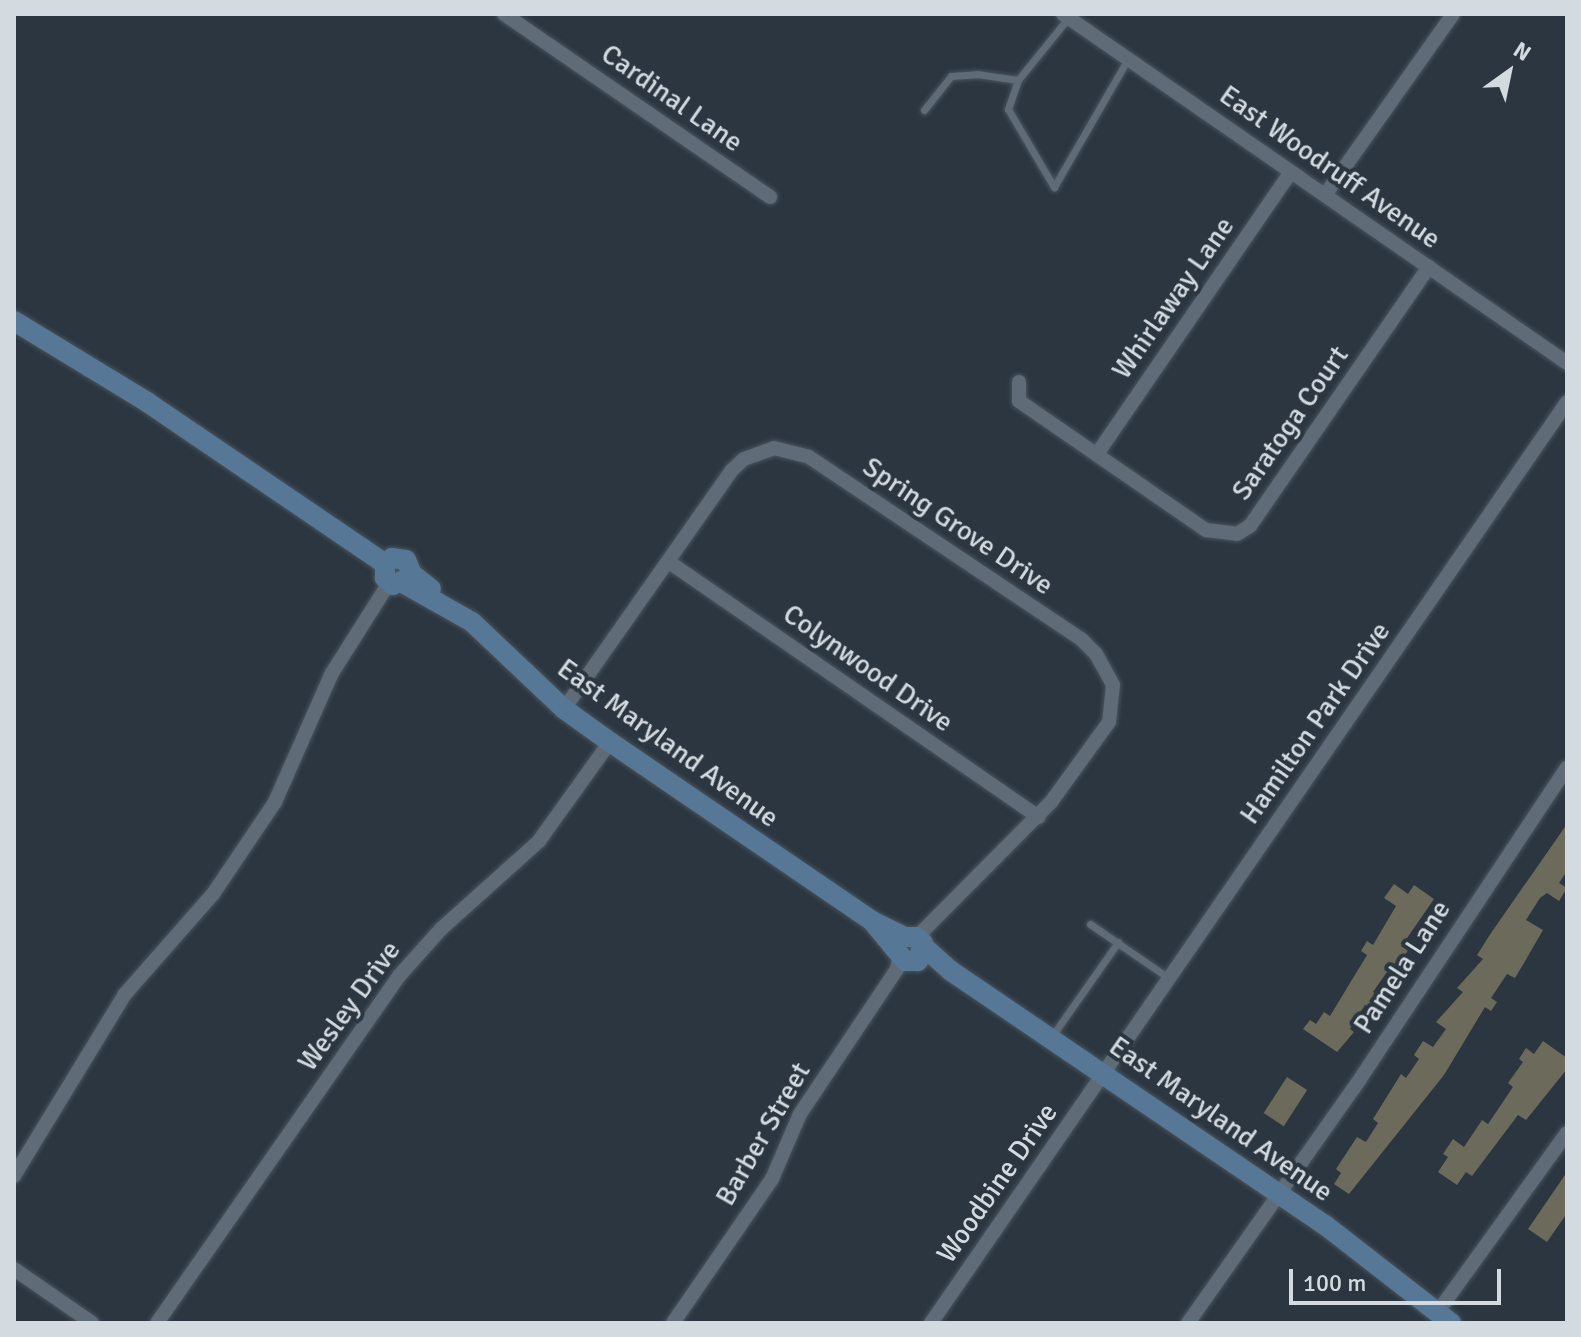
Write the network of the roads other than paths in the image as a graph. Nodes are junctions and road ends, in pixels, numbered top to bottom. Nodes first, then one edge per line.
1 (504, 14) edge
2 (1453, 14) edge
3 (1066, 16) edge
4 (1128, 59) junction
5 (1018, 80) junction
6 (924, 110) dead end
7 (1291, 172) junction
8 (1325, 195) junction
9 (770, 197) dead end
10 (1429, 267) junction
11 (14, 321) edge
12 (1567, 363) edge
13 (1019, 382) dead end
14 (1567, 402) edge
15 (1097, 454) junction
16 (669, 562) junction
17 (397, 576) junction
18 (564, 709) junction
19 (610, 742) junction
20 (1567, 767) edge
21 (1038, 817) junction
22 (1090, 924) dead end
23 (1118, 942) junction
24 (912, 949) junction
25 (1170, 979) junction
26 (1052, 1036) junction
27 (1105, 1073) junction
28 (1567, 1133) edge
29 (14, 1176) edge
30 (1277, 1192) junction
31 (14, 1269) edge
32 (1444, 1318) edge
33 (92, 1323) edge
34 (157, 1323) edge
35 (673, 1323) edge
36 (931, 1323) edge
37 (1188, 1323) edge

1 - 9 street, Cardinal Lane
2 - 8 street
3 - 4 street, East Woodruff Avenue
3 - 5 lane
4 - 5 lane
4 - 7 street, East Woodruff Avenue
5 - 6 lane
7 - 8 street, East Woodruff Avenue
7 - 15 street, Whirlaway Lane
8 - 10 street, East Woodruff Avenue
10 - 12 street, East Woodruff Avenue
10 - 15 street, Saratoga Court
11 - 17 street, East Maryland Avenue
13 - 15 street, Saratoga Court
14 - 25 street, Hamilton Park Drive
16 - 18 street, Spring Grove Drive
16 - 21 street, Colynwood Drive
16 - 21 street, Spring Grove Drive
17 - 18 street, East Maryland Avenue
17 - 29 street
18 - 19 street, East Maryland Avenue
19 - 24 street, East Maryland Avenue
19 - 34 street, Wesley Drive
20 - 30 street, Pamela Lane
21 - 24 street, Spring Grove Drive
22 - 23 lane
23 - 25 lane
23 - 26 lane
24 - 26 street, East Maryland Avenue
24 - 35 street, Barber Street
25 - 27 street, Hamilton Park Drive
26 - 27 street, East Maryland Avenue
27 - 30 street, East Maryland Avenue
27 - 36 street, Woodbine Drive
28 - 32 street
30 - 32 street, East Maryland Avenue
30 - 37 street, Pamela Lane
31 - 33 street

